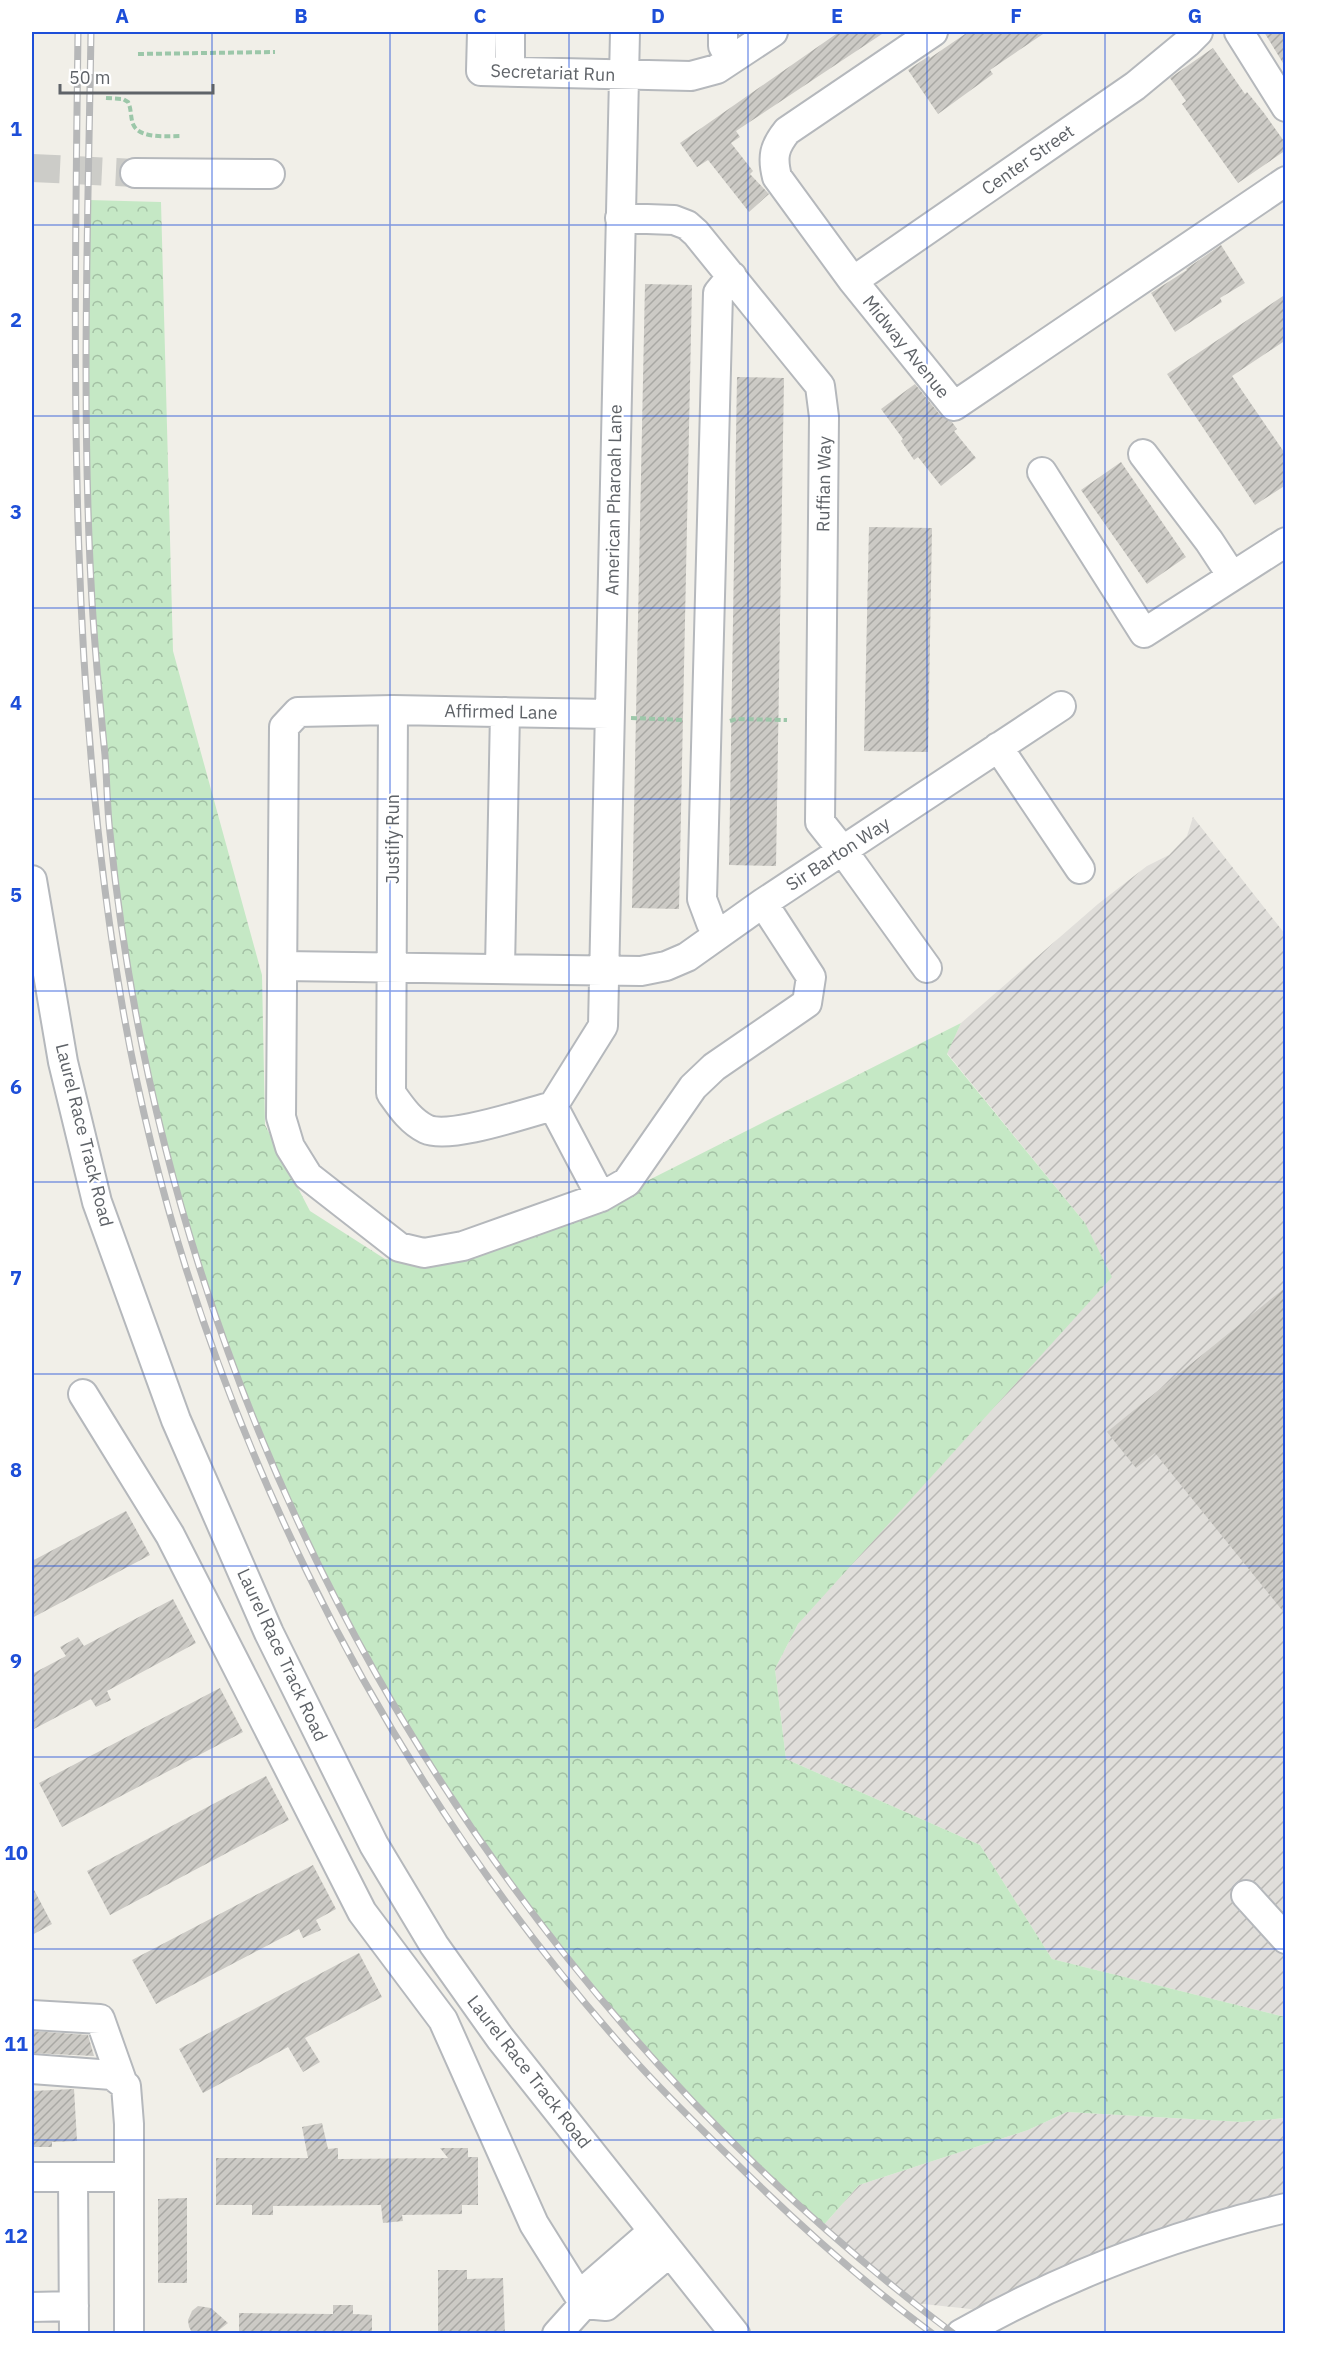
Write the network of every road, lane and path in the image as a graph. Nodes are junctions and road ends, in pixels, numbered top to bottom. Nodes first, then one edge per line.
1 (482, 32) edge
2 (510, 32) edge
3 (625, 32) edge
4 (723, 32) edge
5 (772, 32) edge
6 (933, 32) edge
7 (1198, 32) edge
8 (1239, 32) edge
9 (275, 52) dead end
10 (138, 54) dead end
11 (731, 59) junction
12 (510, 71) junction
13 (624, 75) junction
14 (106, 98) dead end
15 (1286, 107) edge
16 (181, 136) dead end
17 (135, 173) tunnel mouth
18 (270, 174) dead end
19 (1286, 181) edge
20 (620, 218) junction
21 (732, 276) junction
22 (853, 281) junction
23 (1143, 454) dead end
24 (1042, 472) dead end
25 (1283, 543) edge
26 (1232, 576) junction
27 (1061, 706) dead end
28 (393, 710) junction
29 (505, 712) junction
30 (617, 716) junction
31 (787, 720) dead end
32 (689, 722) dead end
33 (727, 722) dead end
34 (998, 747) junction
35 (843, 851) junction
36 (1080, 869) dead end
37 (32, 883) edge
38 (763, 903) junction
39 (719, 934) junction
40 (282, 966) junction
41 (392, 967) junction
42 (500, 968) junction
43 (927, 968) dead end
44 (604, 969) junction
45 (553, 1106) junction
46 (601, 1197) junction
47 (83, 1394) dead end
48 (1246, 1895) dead end
49 (1286, 1938) edge
50 (32, 2015) edge
51 (32, 2069) edge
52 (123, 2084) junction
53 (32, 2177) edge
54 (73, 2177) junction
55 (129, 2177) junction
56 (1286, 2208) edge
57 (662, 2241) junction
58 (584, 2304) junction
59 (32, 2307) edge
60 (74, 2320) edge
61 (129, 2334) edge
62 (557, 2334) edge
63 (735, 2334) edge
64 (961, 2334) edge

1 - 12 street, Secretariat Run
2 - 12 street
3 - 13 street, American Pharoah Lane
4 - 11 street
5 - 11 street, Secretariat Run
6 - 22 street, Midway Avenue
7 - 22 street, Center Street
8 - 15 street
9 - 10 path
11 - 13 street, Secretariat Run
12 - 13 street, Secretariat Run
13 - 20 street, American Pharoah Lane
14 - 16 path
17 - 18 street
19 - 22 street, Midway Avenue
20 - 21 street, Ruffian Way
20 - 30 street, American Pharoah Lane
21 - 35 street, Ruffian Way
21 - 39 street
23 - 26 street
24 - 26 street
25 - 26 street
27 - 34 street, Sir Barton Way
28 - 29 street, Affirmed Lane
28 - 40 street, Affirmed Lane
28 - 41 street, Justify Run
29 - 30 street, Affirmed Lane
29 - 42 street
30 - 32 path
30 - 44 street, American Pharoah Lane
31 - 33 path
34 - 35 street, Sir Barton Way
34 - 36 street
35 - 38 street, Sir Barton Way
35 - 43 street, Ruffian Way
37 - 57 street, Laurel Race Track Road
38 - 39 street, Sir Barton Way
38 - 46 street, Affirmed Lane
39 - 44 street, Sir Barton Way
40 - 41 street, Sir Barton Way
40 - 46 street, Affirmed Lane
41 - 42 street, Sir Barton Way
41 - 45 street, Justify Run
42 - 44 street, Sir Barton Way
44 - 45 street, American Pharoah Lane
45 - 46 street
47 - 58 street
48 - 49 street
50 - 52 street
51 - 52 street
52 - 55 street
53 - 54 street
54 - 55 street
54 - 60 street
55 - 61 street
56 - 64 street
57 - 58 street
57 - 63 street, Laurel Race Track Road
58 - 62 street
59 - 60 street

